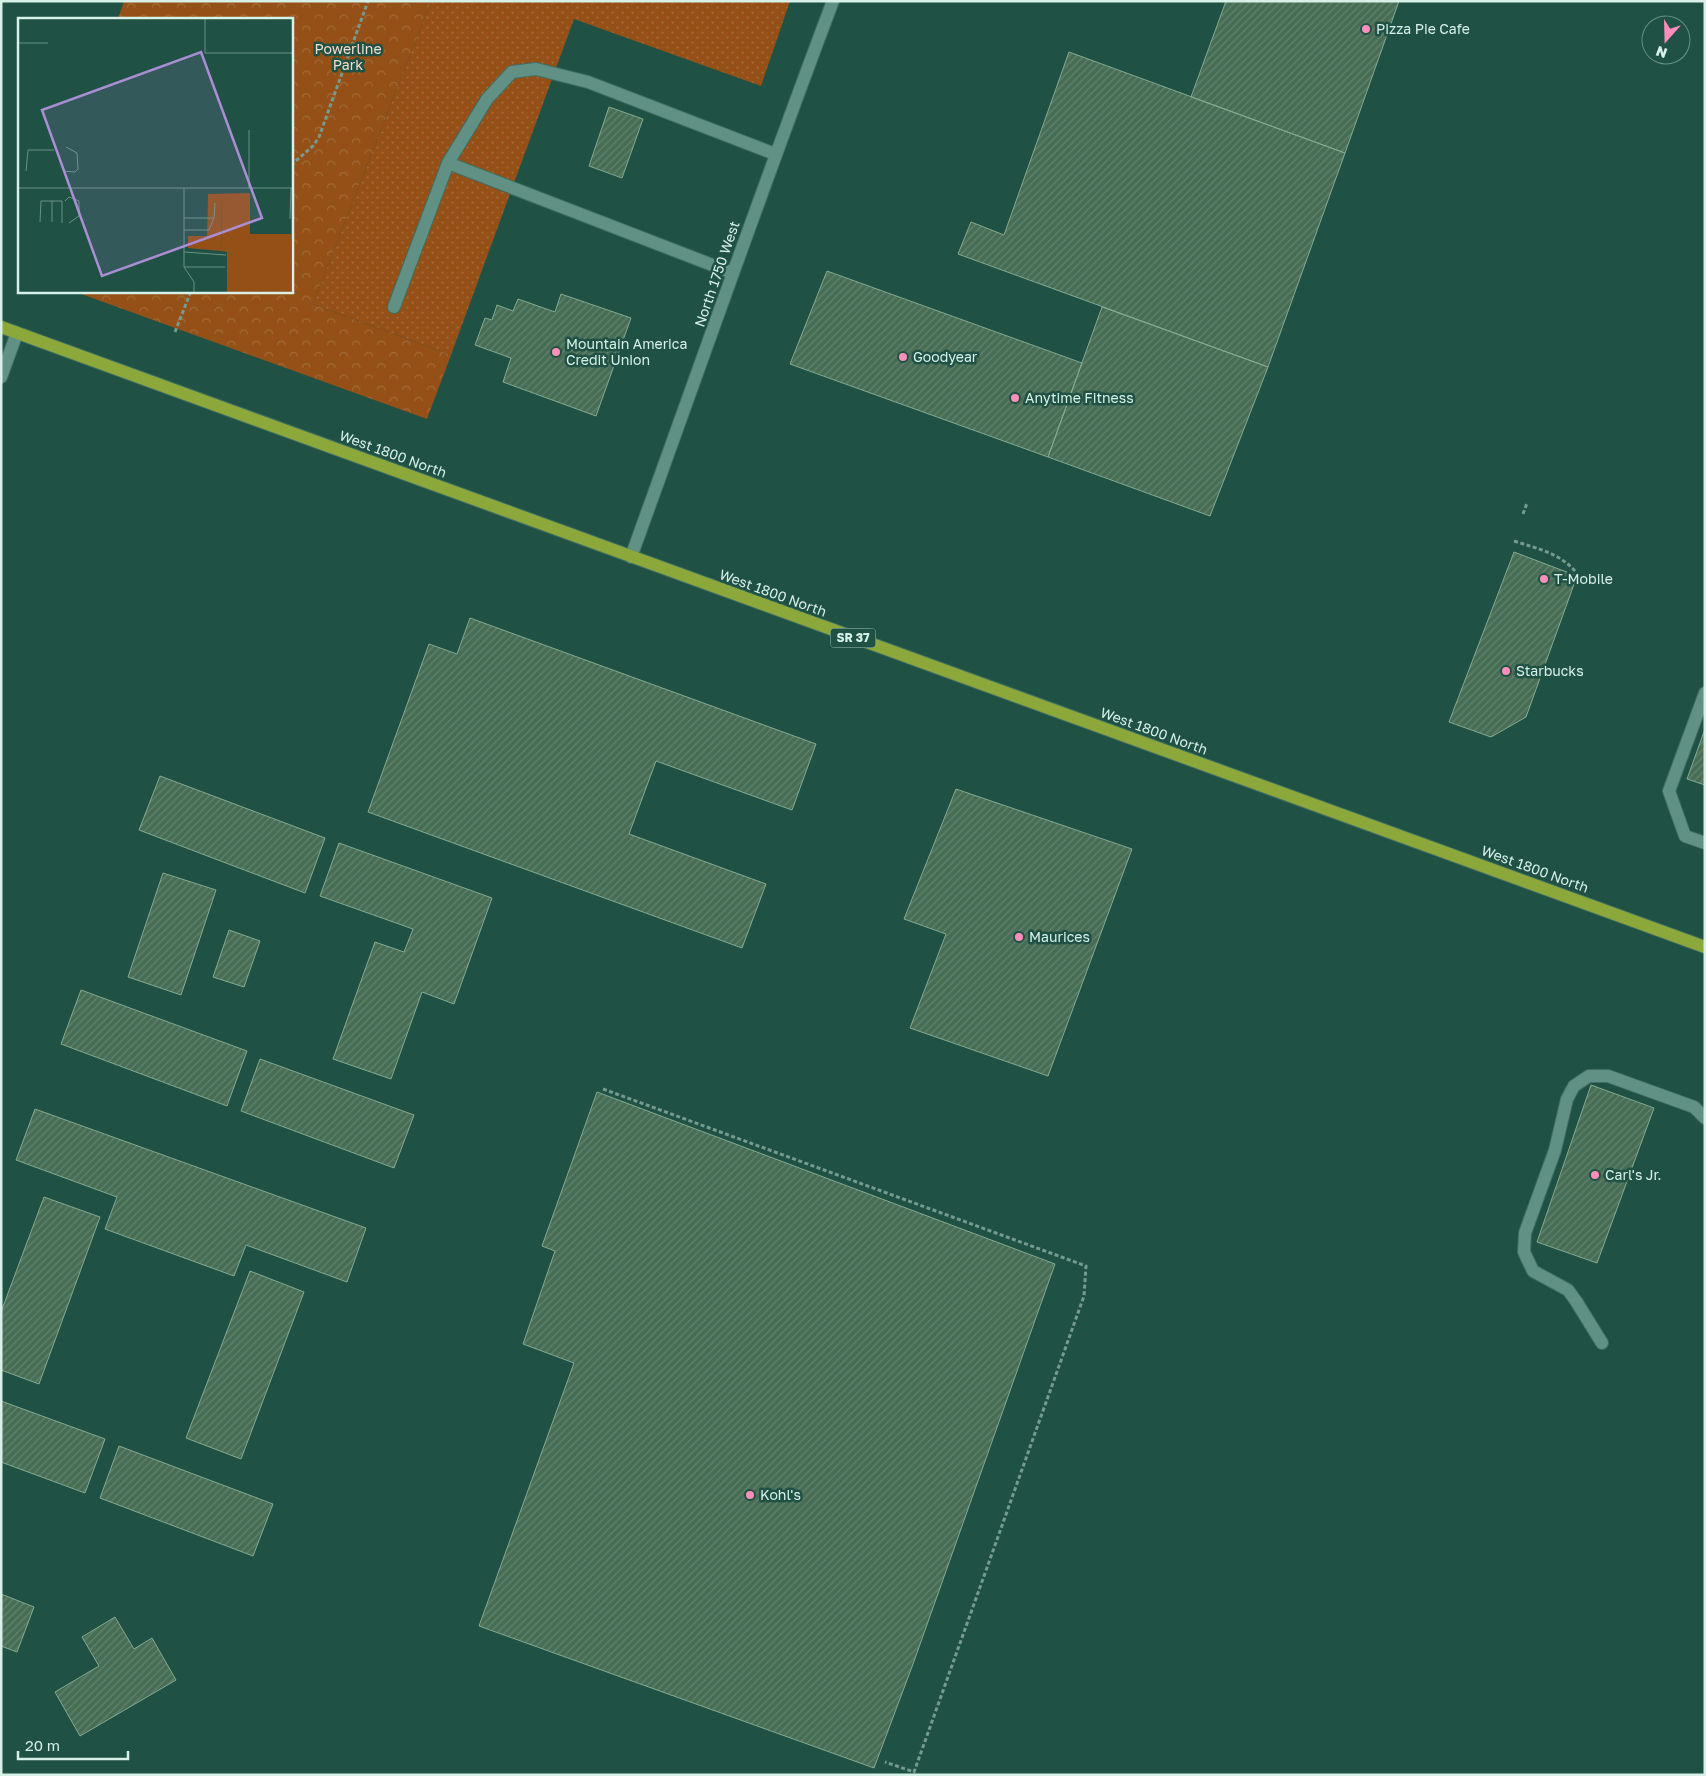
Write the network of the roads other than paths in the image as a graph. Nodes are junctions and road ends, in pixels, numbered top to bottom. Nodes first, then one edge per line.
1 (833, 1) edge
2 (775, 154) junction
3 (448, 163) junction
4 (733, 273) junction
5 (394, 307) dead end
6 (1, 328) edge
7 (17, 333) junction
8 (1, 377) edge
9 (631, 557) junction
10 (1705, 693) edge
11 (1705, 843) edge
12 (1705, 947) edge
13 (1705, 1118) edge
14 (1602, 1343) dead end

1 - 2 street, North 1750 West
2 - 3 street
2 - 4 street, North 1750 West
3 - 4 street
3 - 5 street
4 - 9 street, North 1750 West
6 - 7 main road, West 1800 North / SR 37
7 - 8 street
7 - 9 main road, West 1800 North / SR 37
9 - 12 main road, West 1800 North / SR 37
10 - 11 street
13 - 14 street

